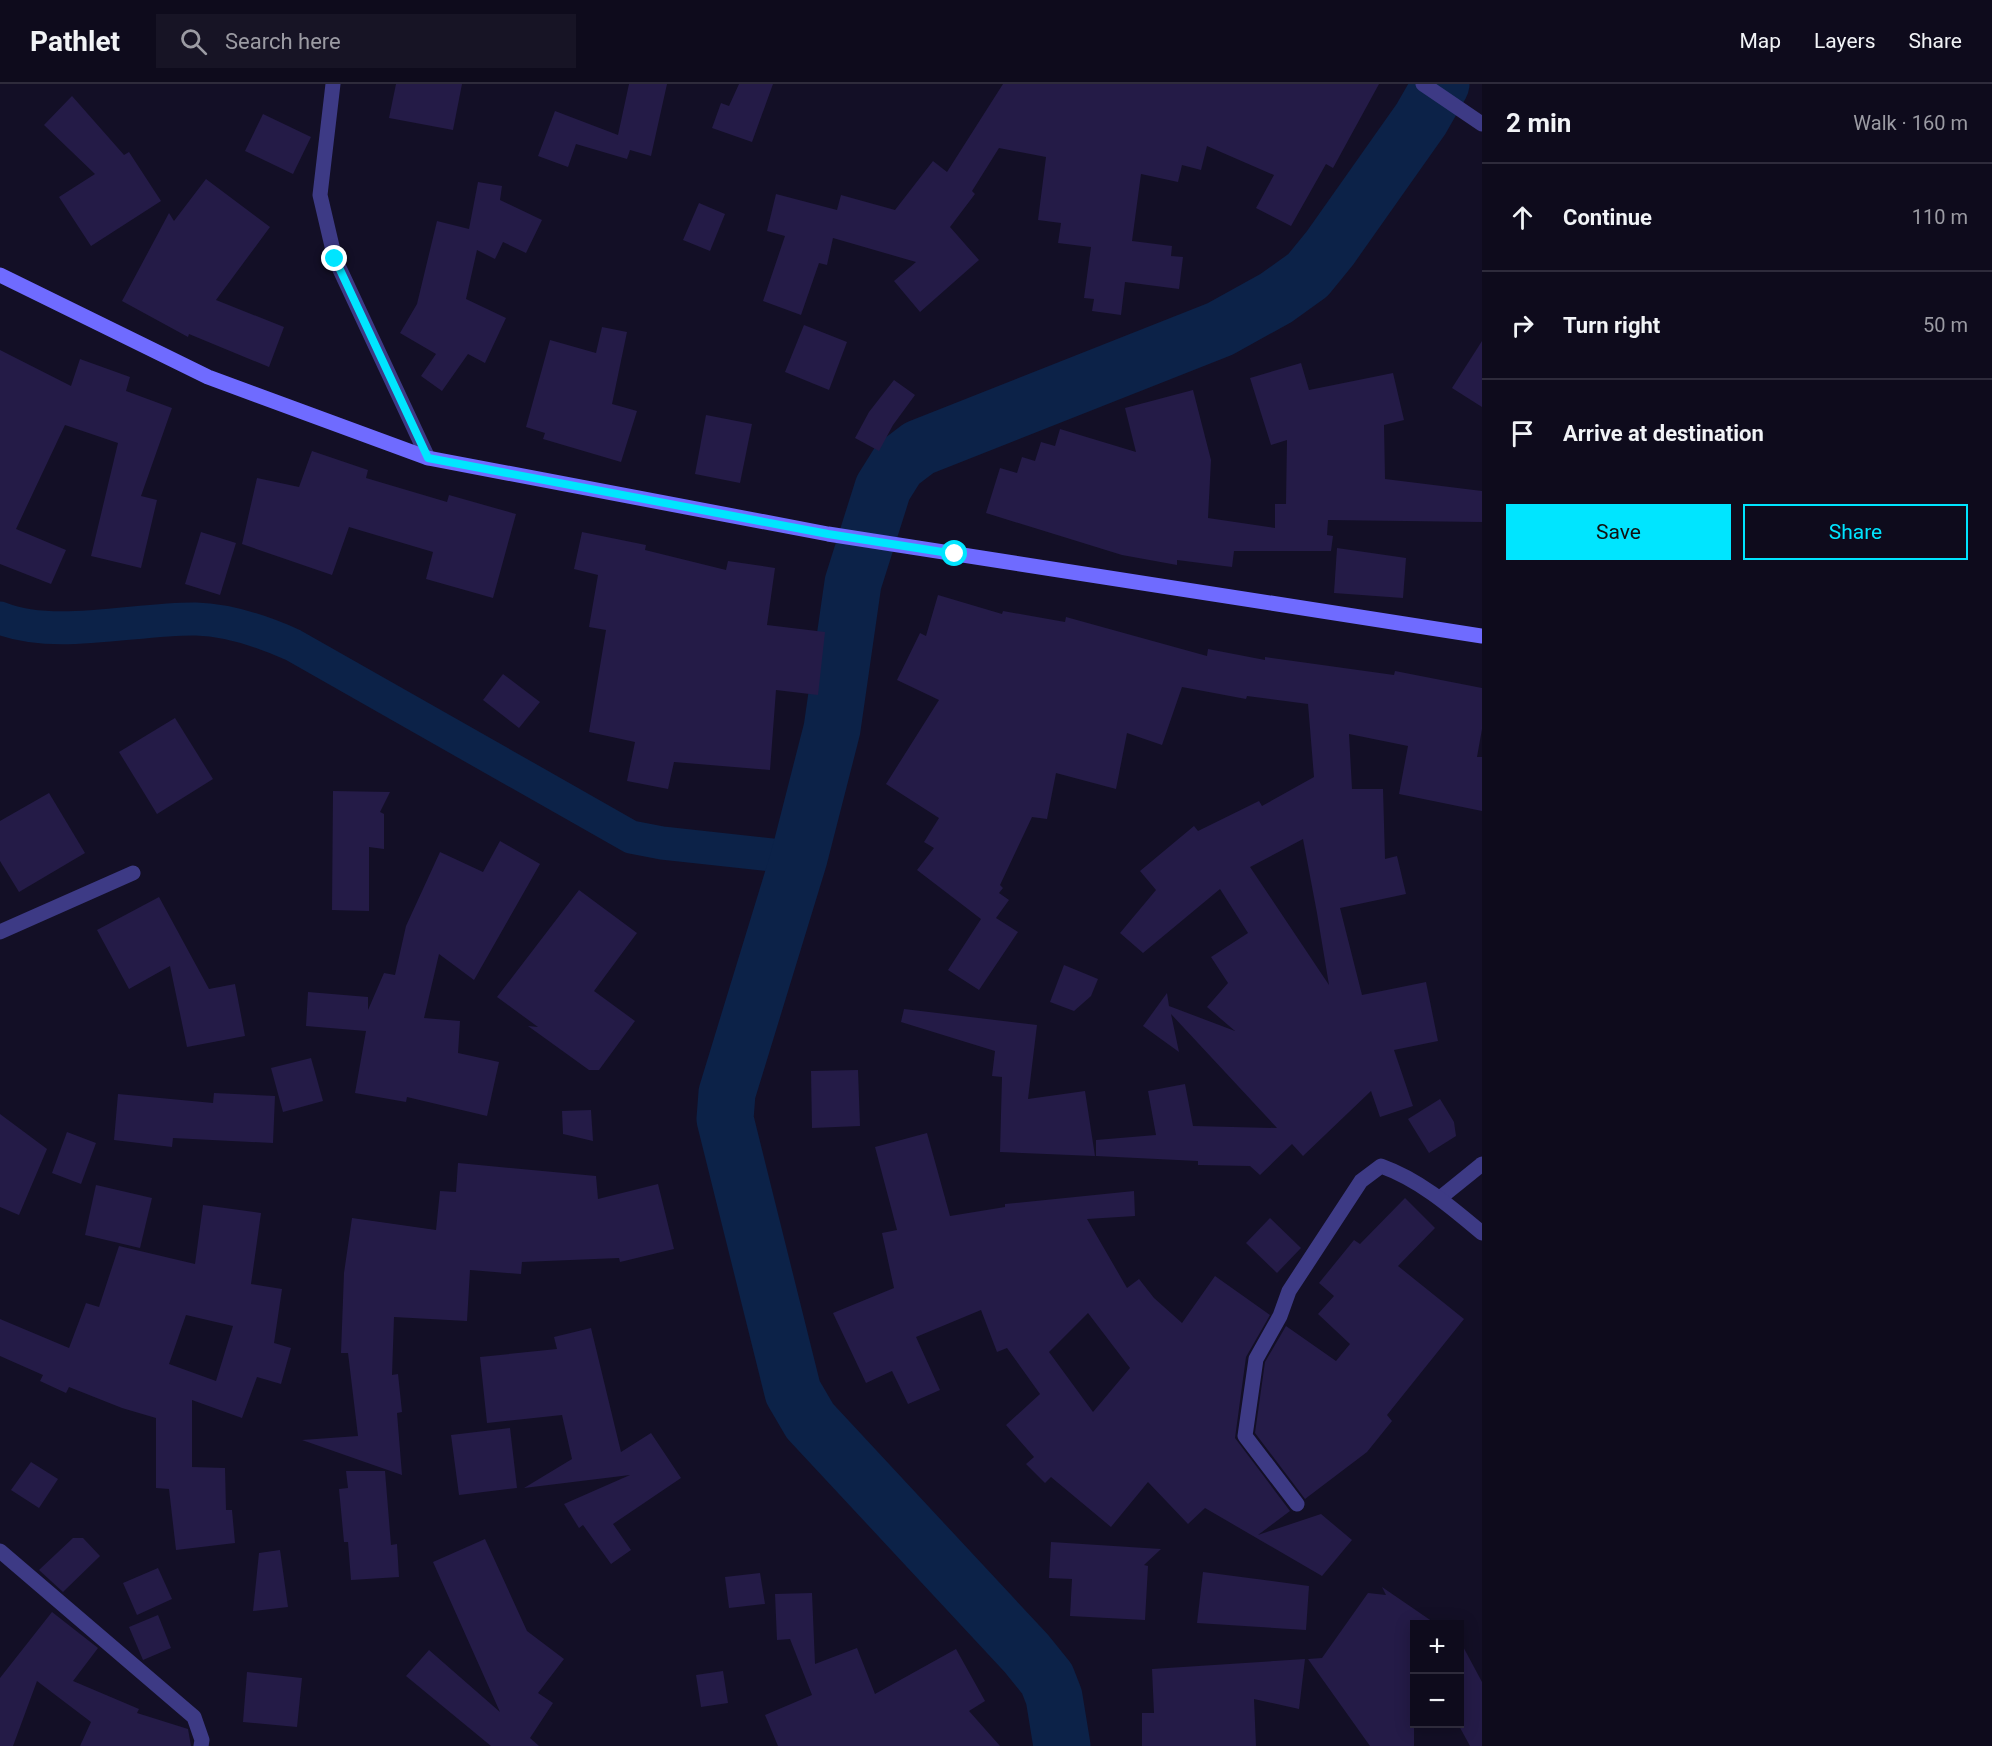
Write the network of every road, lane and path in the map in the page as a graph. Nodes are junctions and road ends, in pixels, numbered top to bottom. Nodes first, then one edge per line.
1 (333, 84) edge
2 (1424, 84) edge
3 (1478, 122) edge
4 (0, 275) edge
5 (428, 458) junction
6 (1482, 636) edge
7 (133, 873) dead end
8 (0, 932) edge
9 (1482, 1164) edge
10 (1440, 1198) junction
11 (1482, 1233) edge
12 (1297, 1504) dead end
13 (0, 1551) edge
14 (201, 1746) edge

1 - 5 street
2 - 3 street
4 - 5 main road
5 - 6 main road
7 - 8 street
9 - 10 street
10 - 11 street
10 - 12 street
13 - 14 street

